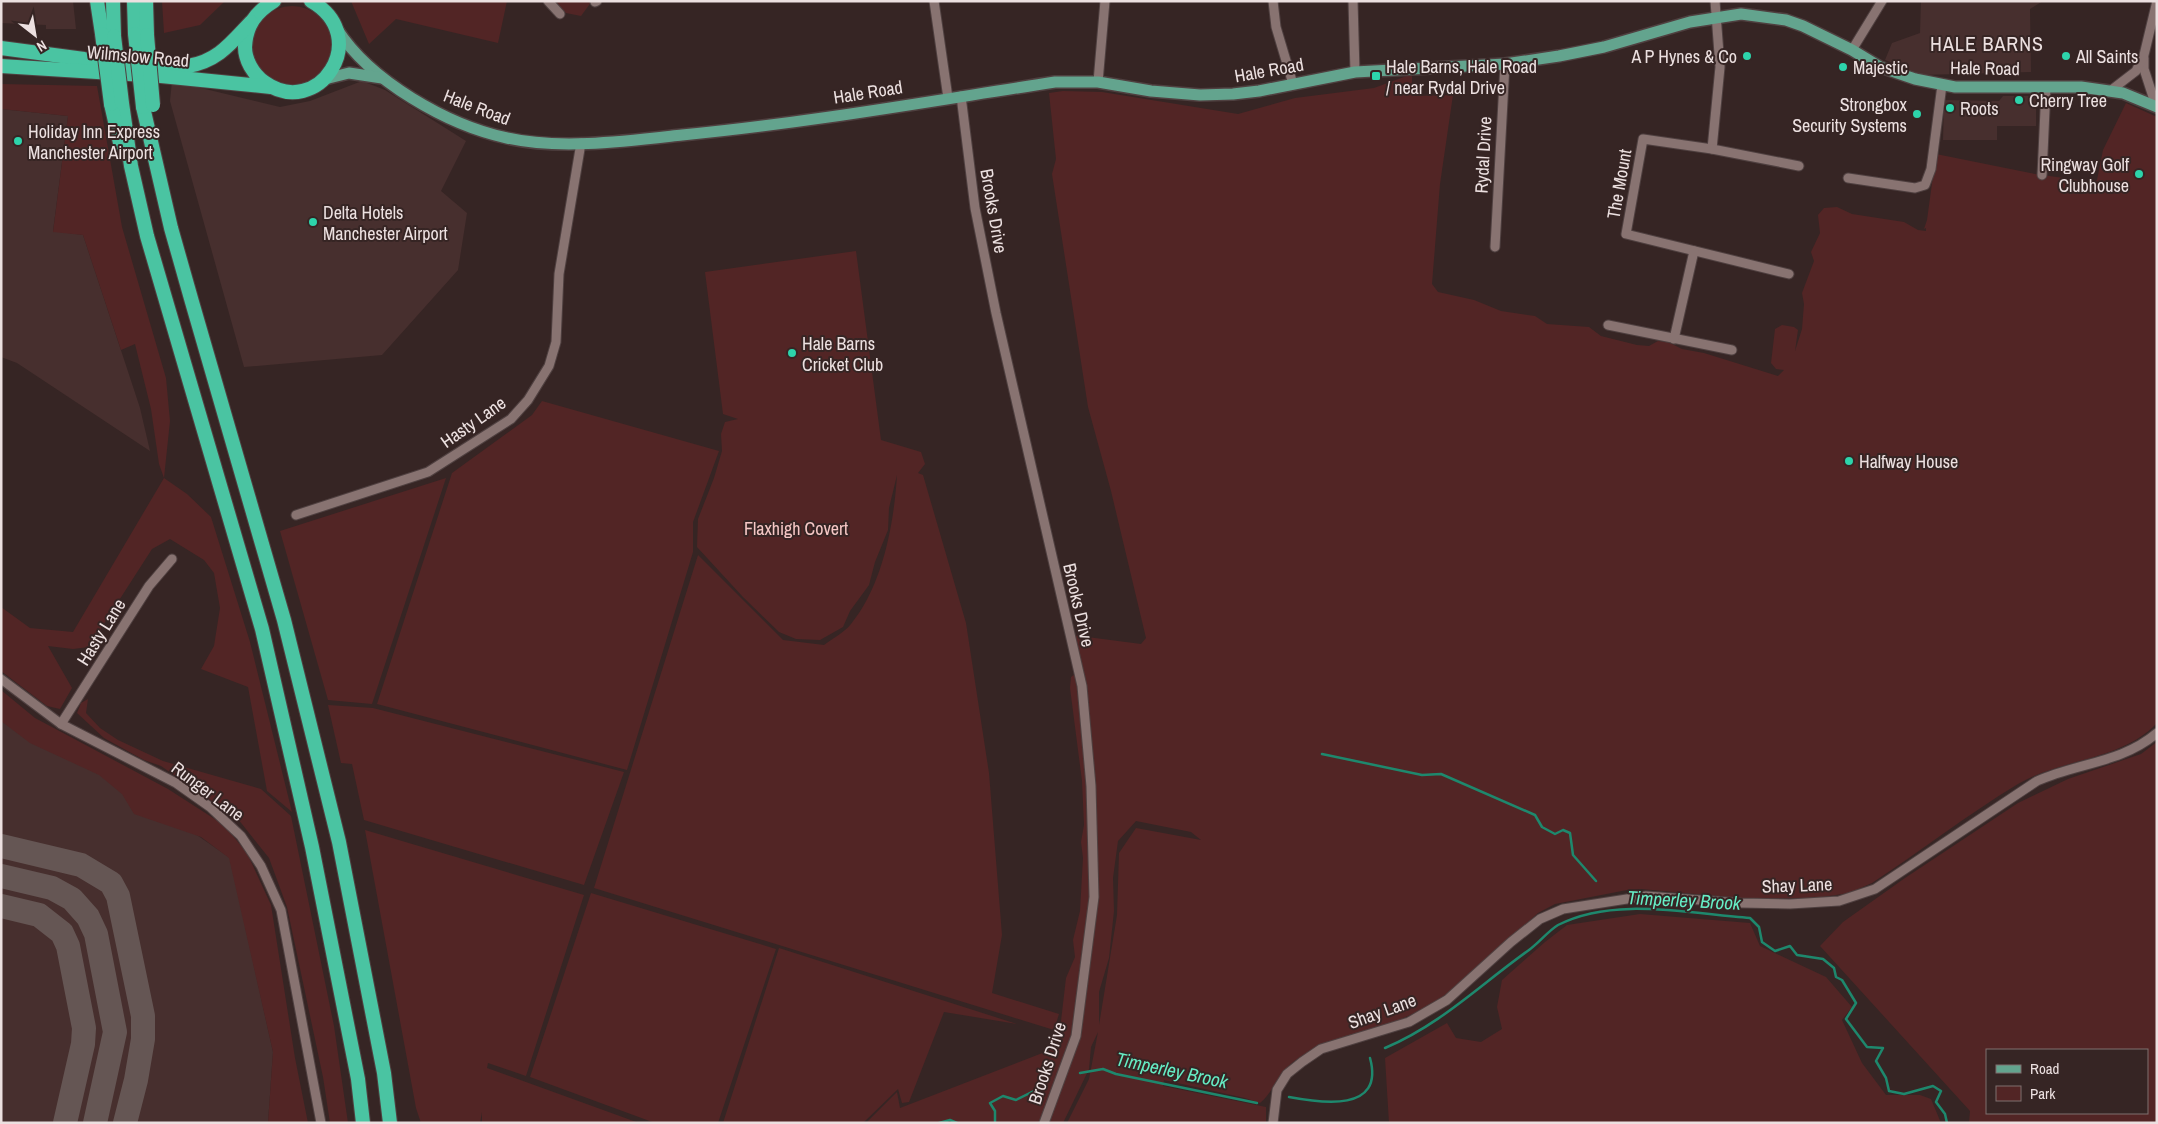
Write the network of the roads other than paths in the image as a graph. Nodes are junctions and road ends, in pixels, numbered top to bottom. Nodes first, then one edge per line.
1 (97, 1) edge
2 (113, 1) edge
3 (134, 1) edge
4 (146, 1) edge
5 (311, 1) edge
6 (324, 1) edge
7 (548, 1) edge
8 (934, 1) edge
9 (1105, 1) edge
10 (1273, 1) edge
11 (1353, 1) edge
12 (1715, 1) edge
13 (1882, 1) edge
14 (2157, 1) edge
15 (269, 3) edge
16 (560, 14) dead end
17 (1716, 18) junction
18 (333, 21) junction
19 (251, 22) junction
20 (141, 34) junction
21 (108, 35) junction
22 (1, 48) edge
23 (1852, 50) junction
24 (2144, 55) junction
25 (1504, 64) junction
26 (1, 66) edge
27 (1355, 72) junction
28 (382, 78) junction
29 (325, 79) junction
30 (1098, 82) junction
31 (1293, 84) junction
32 (1942, 85) junction
33 (271, 87) junction
34 (2046, 88) junction
35 (2110, 91) junction
36 (961, 96) junction
37 (948, 98) junction
38 (2156, 106) edge
39 (581, 143) junction
40 (1712, 149) junction
41 (1798, 166) dead end
42 (2042, 175) dead end
43 (1848, 178) dead end
44 (1494, 247) dead end
45 (1694, 251) junction
46 (1789, 274) dead end
47 (1608, 325) dead end
48 (1674, 339) junction
49 (1732, 350) dead end
50 (296, 515) dead end
51 (172, 559) dead end
52 (1, 679) edge
53 (61, 724) junction
54 (2157, 733) edge
55 (321, 1123) edge
56 (363, 1123) edge
57 (390, 1123) edge
58 (1044, 1123) edge
59 (1274, 1123) edge

1 - 21 highway
2 - 21 highway
3 - 20 highway
4 - 20 highway
5 - 18 highway
6 - 18 highway
7 - 16 street
8 - 37 street
9 - 30 street
10 - 31 street
11 - 27 street
12 - 17 street
13 - 23 street
14 - 24 street
15 - 19 highway, Wilmslow Road
17 - 23 main road, Hale Road
17 - 25 main road, Hale Road
17 - 40 street
18 - 28 main road, Hale Road
18 - 29 highway
19 - 22 highway, Wilmslow Road
19 - 33 highway
20 - 57 highway, bridge
21 - 56 highway, bridge
23 - 32 main road, Hale Road
24 - 35 street
24 - 38 street
25 - 27 main road, Hale Road
25 - 44 street, Rydal Drive
26 - 33 highway, Wilmslow Road
27 - 31 main road, Hale Road
28 - 29 main road, Hale Road
28 - 39 main road, Hale Road
29 - 33 highway, Wilmslow Road
30 - 31 main road, Hale Road
30 - 36 main road, Hale Road
32 - 34 main road, Hale Road
32 - 43 street
34 - 35 main road, Hale Road
34 - 42 street
35 - 38 main road, Hale Road
36 - 37 main road, Hale Road
36 - 58 street, Brooks Drive
37 - 39 main road, Hale Road
39 - 50 street, Hasty Lane
40 - 41 street, The Mount
40 - 45 street, The Mount
45 - 46 street, The Mount
45 - 48 street
47 - 48 street
48 - 49 street
51 - 53 street, Hasty Lane
52 - 53 street, Runger Lane
53 - 55 street, Runger Lane
54 - 59 street, Shay Lane

